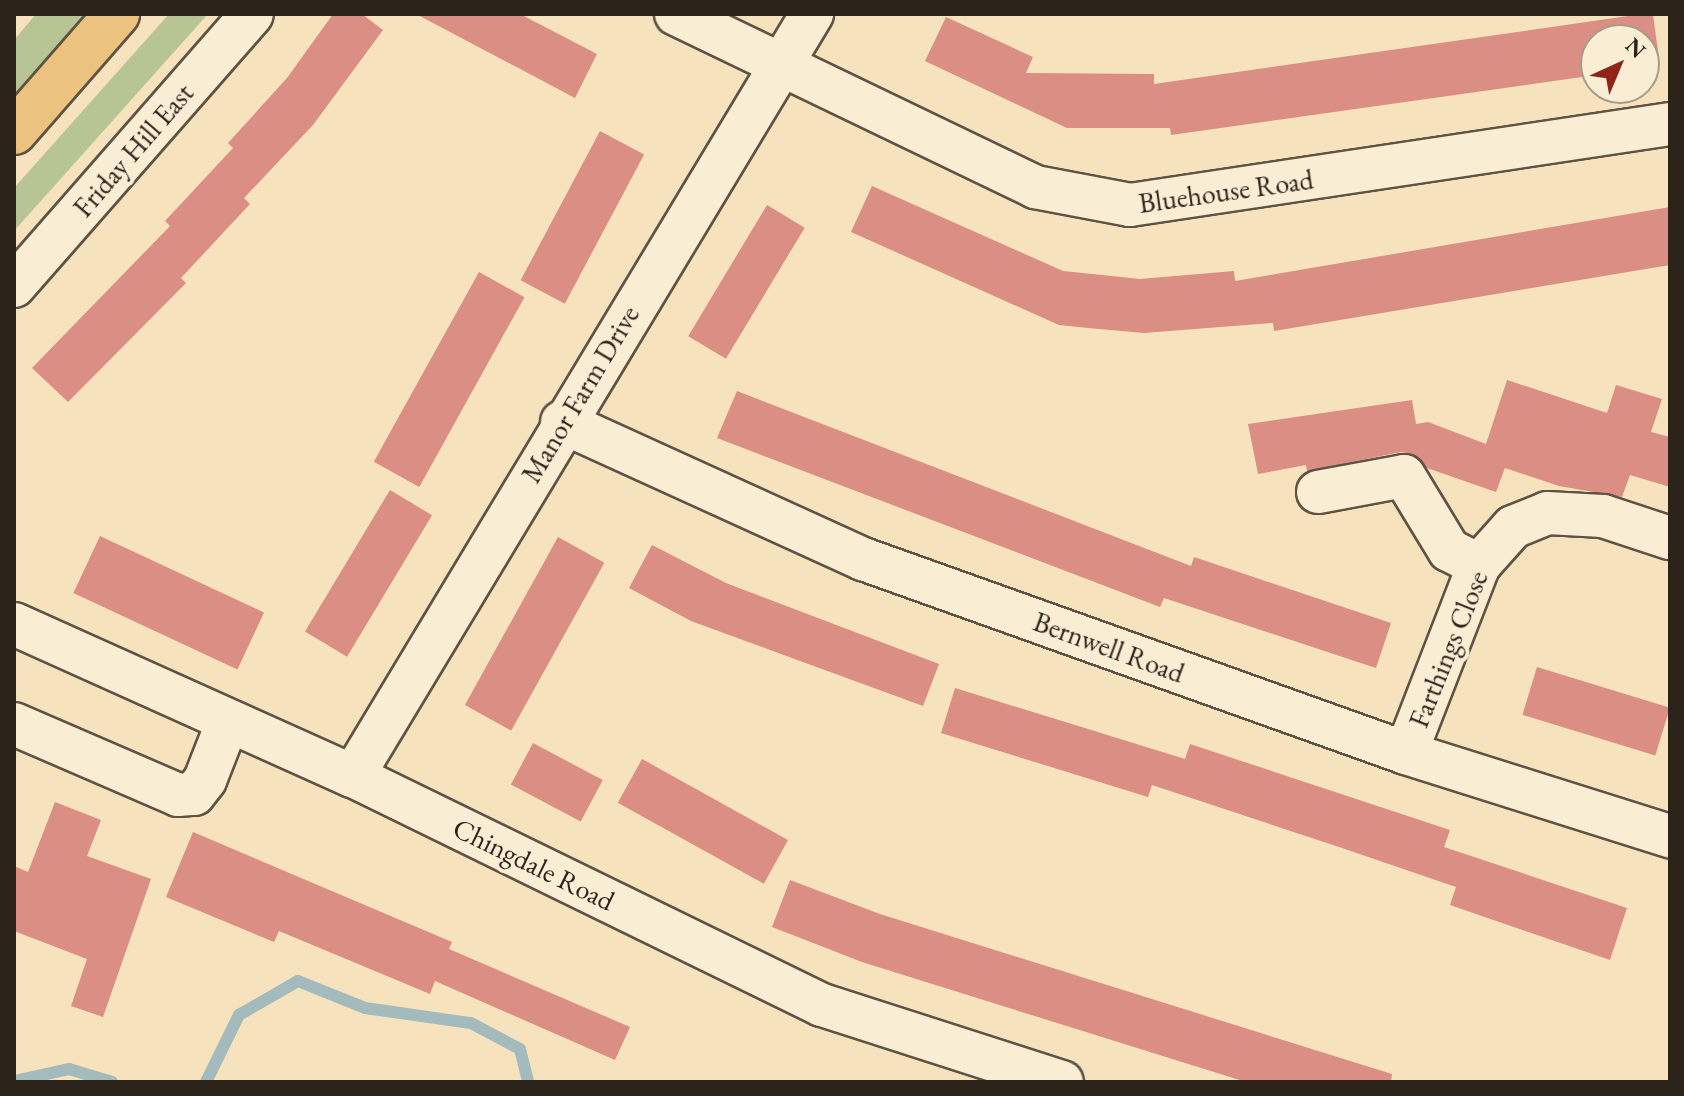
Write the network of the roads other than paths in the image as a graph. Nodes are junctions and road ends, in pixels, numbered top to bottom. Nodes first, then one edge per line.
1 (117, 14) edge
2 (252, 14) edge
3 (676, 14) edge
4 (812, 14) edge
5 (778, 66) junction
6 (1670, 124) edge
7 (14, 132) edge
8 (14, 286) edge
9 (562, 422) junction
10 (1318, 492) dead end
11 (1670, 538) edge
12 (1479, 565) junction
13 (14, 624) edge
14 (228, 721) junction
15 (14, 724) edge
16 (1406, 753) junction
17 (353, 776) junction
18 (1670, 836) edge
19 (1062, 1082) edge

1 - 7 main road
2 - 8 street, Friday Hill East
3 - 5 street, Bluehouse Road
4 - 5 street, Manor Farm Drive
5 - 6 street, Bluehouse Road
5 - 9 street, Manor Farm Drive
9 - 16 street, Bernwell Road
9 - 17 street, Manor Farm Drive
10 - 12 street
11 - 12 street, Farthings Close
12 - 16 street, Farthings Close
13 - 14 street, Chingdale Road
14 - 15 street
14 - 17 street, Chingdale Road
16 - 18 street, Bernwell Road
17 - 19 street, Chingdale Road

